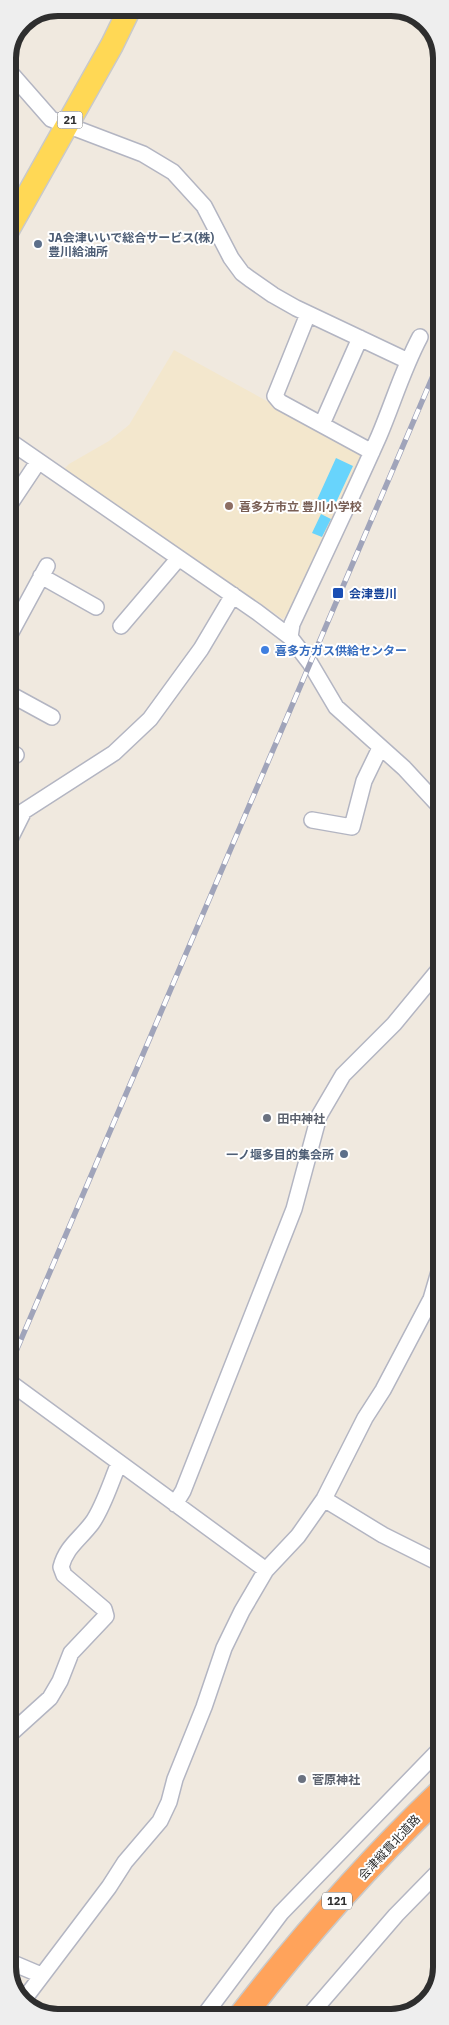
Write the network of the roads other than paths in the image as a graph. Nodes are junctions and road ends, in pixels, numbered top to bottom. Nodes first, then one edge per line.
1 (126, 16) edge
2 (16, 79) edge
3 (67, 124) junction
4 (16, 216) edge
5 (308, 314) junction
6 (420, 337) dead end
7 (360, 338) junction
8 (408, 360) junction
9 (322, 424) junction
10 (16, 446) edge
11 (372, 452) junction
12 (38, 462) junction
13 (16, 495) edge
14 (178, 559) junction
15 (232, 595) junction
16 (96, 607) dead end
17 (16, 623) edge
18 (120, 626) dead end
19 (290, 637) junction
20 (16, 698) edge
21 (52, 718) dead end
22 (380, 748) junction
23 (433, 799) edge
24 (312, 820) dead end
25 (16, 827) edge
26 (433, 977) edge
27 (433, 1290) edge
28 (16, 1387) edge
29 (119, 1464) junction
30 (324, 1499) junction
31 (175, 1504) junction
32 (433, 1560) edge
33 (266, 1570) junction
34 (16, 1729) edge
35 (433, 1756) edge
36 (433, 1801) edge
37 (433, 1818) edge
38 (433, 1877) edge
39 (16, 1965) edge
40 (41, 1976) junction
41 (27, 1995) edge
42 (209, 2009) edge
43 (247, 2009) edge
44 (264, 2009) edge
45 (315, 2009) edge

1 - 3 main road, 21
2 - 3 street
3 - 4 main road, 21
3 - 5 street
5 - 7 street
5 - 9 street
6 - 8 street
7 - 8 street
7 - 9 street
8 - 11 street
9 - 11 street
10 - 12 street
11 - 19 street
12 - 13 street
12 - 14 street
14 - 15 street
14 - 18 street
15 - 19 street
15 - 25 street
16 - 17 street
19 - 22 street
20 - 21 street
22 - 23 street
22 - 24 street
26 - 31 street
27 - 30 street
28 - 29 street
29 - 31 street
29 - 34 street
30 - 32 street
30 - 33 street
31 - 33 street
33 - 40 street
35 - 42 street
36 - 43 highway, 会津縦貫北道路 / 121
37 - 44 highway, 会津縦貫北道路 / 121
38 - 45 street
39 - 40 street
40 - 41 street

